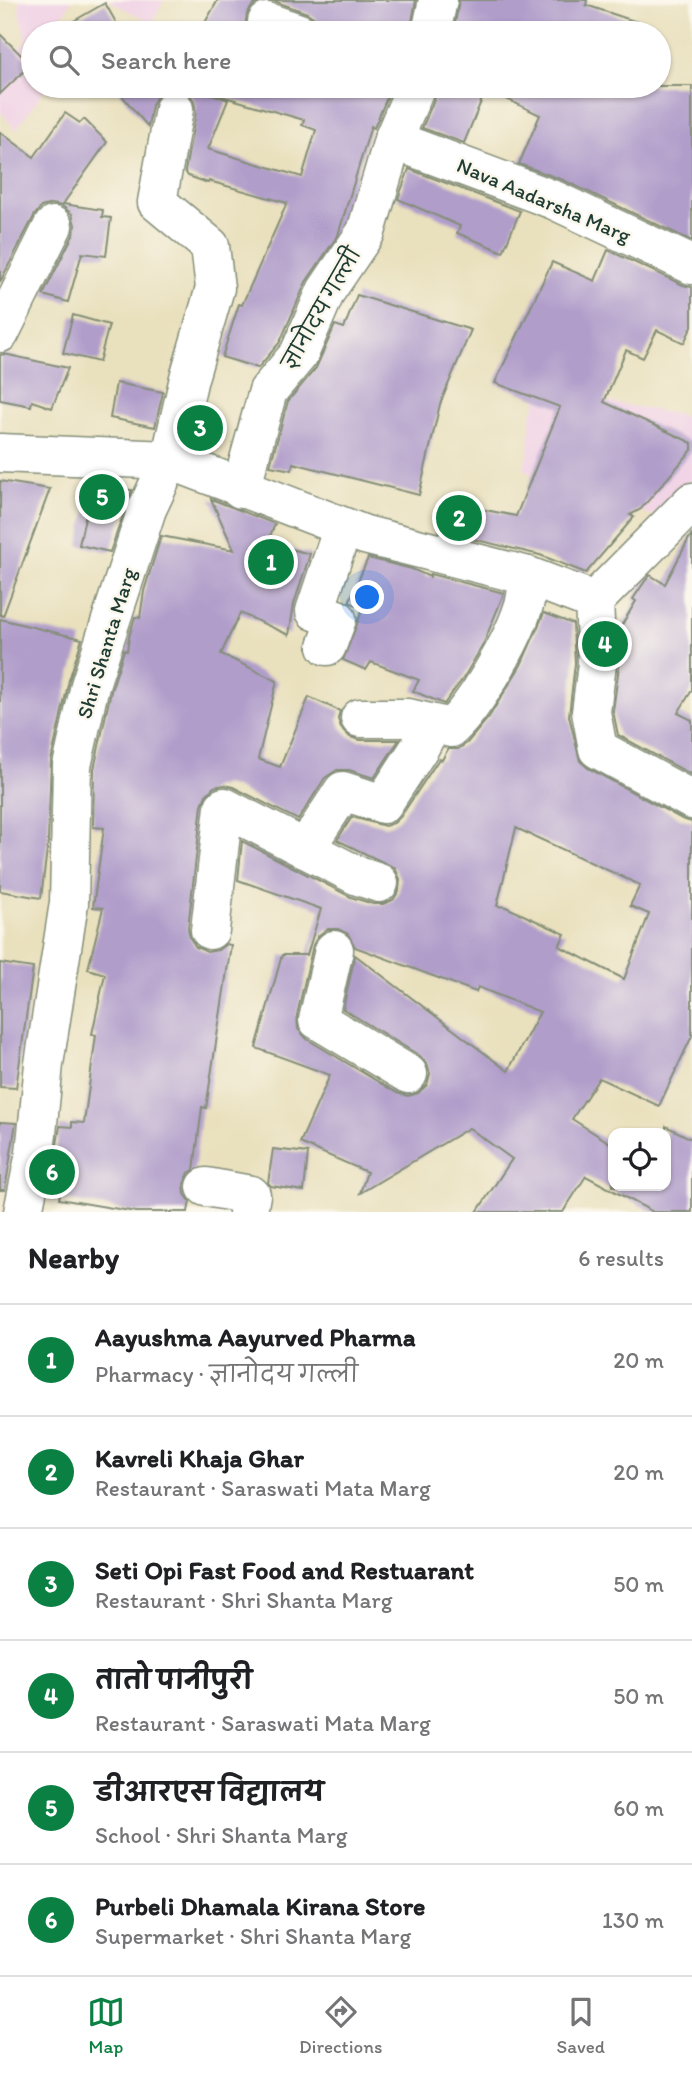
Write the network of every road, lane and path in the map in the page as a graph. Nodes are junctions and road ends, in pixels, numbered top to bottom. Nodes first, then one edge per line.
1 (438, 0) edge
2 (434, 21) edge
3 (411, 98) edge
4 (174, 110) dead end
5 (393, 140) junction
6 (53, 226) dead end
7 (692, 265) edge
8 (0, 333) edge
9 (0, 453) edge
10 (170, 460) junction
11 (241, 489) junction
12 (692, 502) edge
13 (343, 527) junction
14 (528, 576) junction
15 (594, 601) junction
16 (327, 646) dead end
17 (360, 718) dead end
18 (432, 724) junction
19 (692, 800) edge
20 (305, 849) junction
21 (379, 883) dead end
22 (210, 930) dead end
23 (334, 950) dead end
24 (408, 1074) dead end
25 (206, 1187) dead end
26 (23, 1212) edge
27 (248, 1212) edge

1 - 2 street
3 - 5 street, ज्ञानोदय गल्ली
4 - 10 street, Shri Shanta Marg
5 - 7 street, Nava Aadarsha Marg
5 - 11 street, ज्ञानोदय गल्ली
6 - 8 street
9 - 10 street
10 - 11 street
10 - 26 street, Shri Shanta Marg
11 - 13 street
12 - 15 street
13 - 14 street
13 - 16 street
14 - 15 street
14 - 18 street
15 - 19 street
17 - 18 street
18 - 20 street
20 - 21 street
20 - 22 street
23 - 24 street
25 - 27 street

